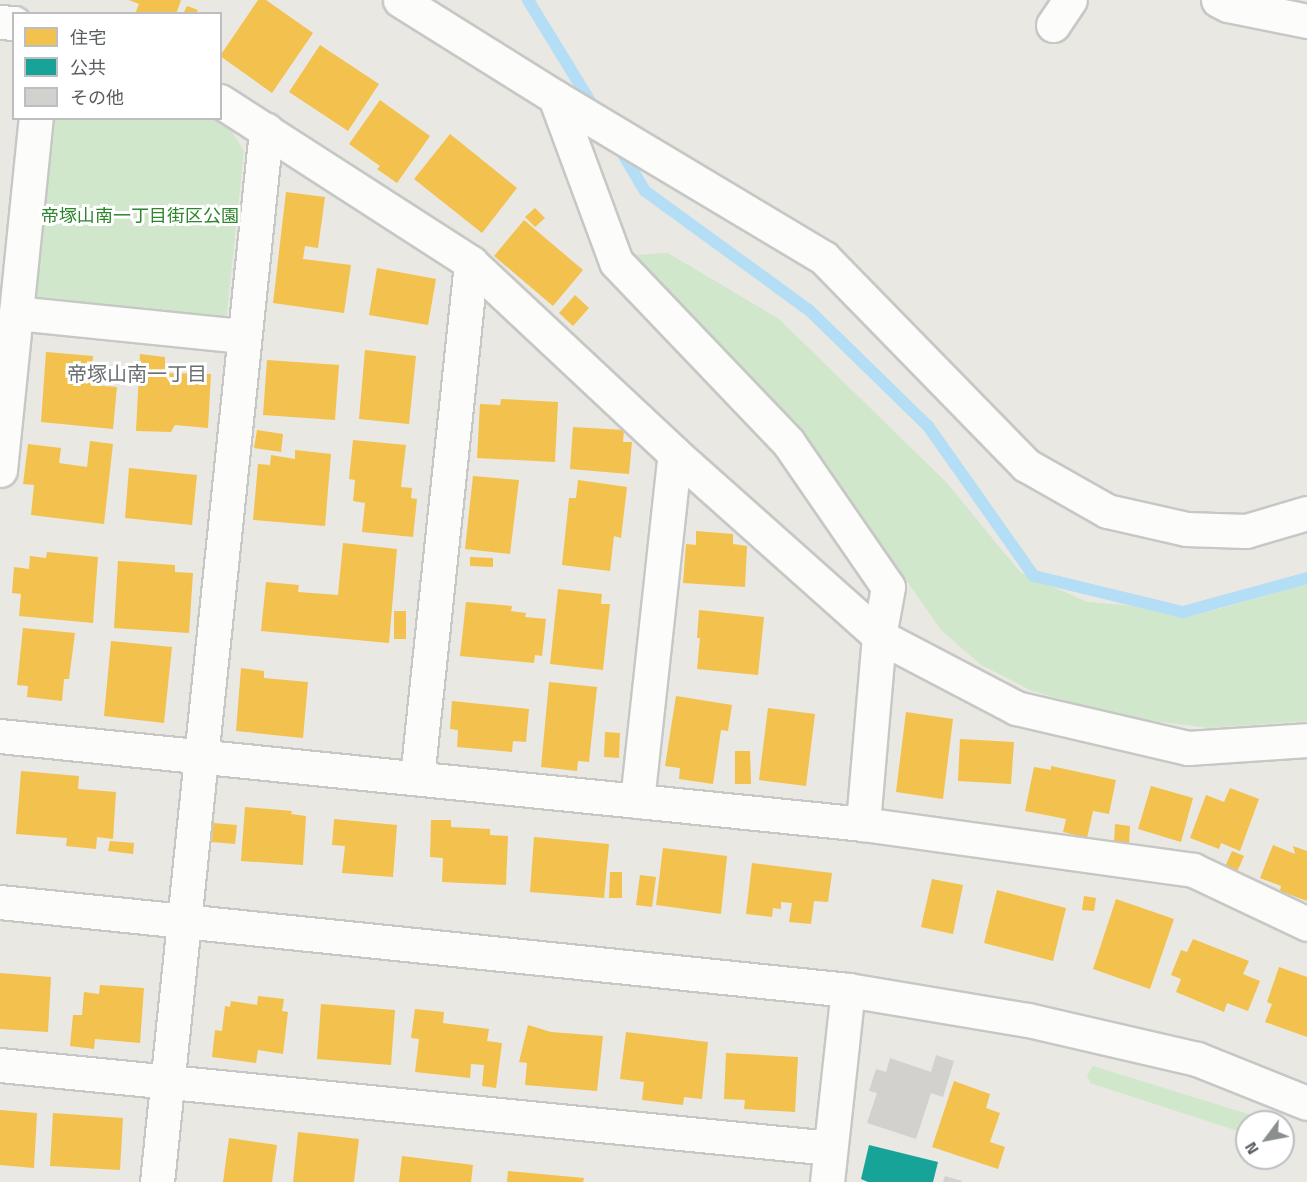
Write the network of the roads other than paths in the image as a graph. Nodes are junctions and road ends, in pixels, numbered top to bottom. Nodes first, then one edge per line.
1 (400, 0) edge
2 (1218, 0) edge
3 (1307, 21) edge
4 (555, 97) junction
5 (222, 102) edge
6 (36, 120) edge
7 (266, 130) junction
8 (471, 263) junction
9 (16, 313) junction
10 (244, 336) junction
11 (675, 454) junction
12 (0, 470) edge
13 (1307, 513) edge
14 (879, 636) junction
15 (0, 736) edge
16 (1307, 740) edge
17 (201, 756) junction
18 (417, 778) junction
19 (637, 801) junction
20 (863, 824) junction
21 (0, 902) edge
22 (184, 921) junction
23 (1307, 924) edge
24 (848, 990) junction
25 (0, 1065) edge
26 (167, 1082) junction
27 (1307, 1103) edge
28 (830, 1148) junction
29 (157, 1182) edge
30 (826, 1182) edge

1 - 4 street
2 - 3 street
4 - 13 street
4 - 14 street
5 - 7 street
6 - 9 street
7 - 8 street
7 - 10 street
8 - 11 street
8 - 18 street
9 - 10 street
9 - 12 street
10 - 17 street
11 - 14 street
11 - 19 street
14 - 16 street
14 - 20 street
15 - 17 street
17 - 18 street
17 - 22 street
18 - 19 street
19 - 20 street
20 - 23 street
21 - 22 street
22 - 24 street
22 - 26 street
24 - 27 street
24 - 28 street
25 - 26 street
26 - 28 street
26 - 29 street
28 - 30 street

